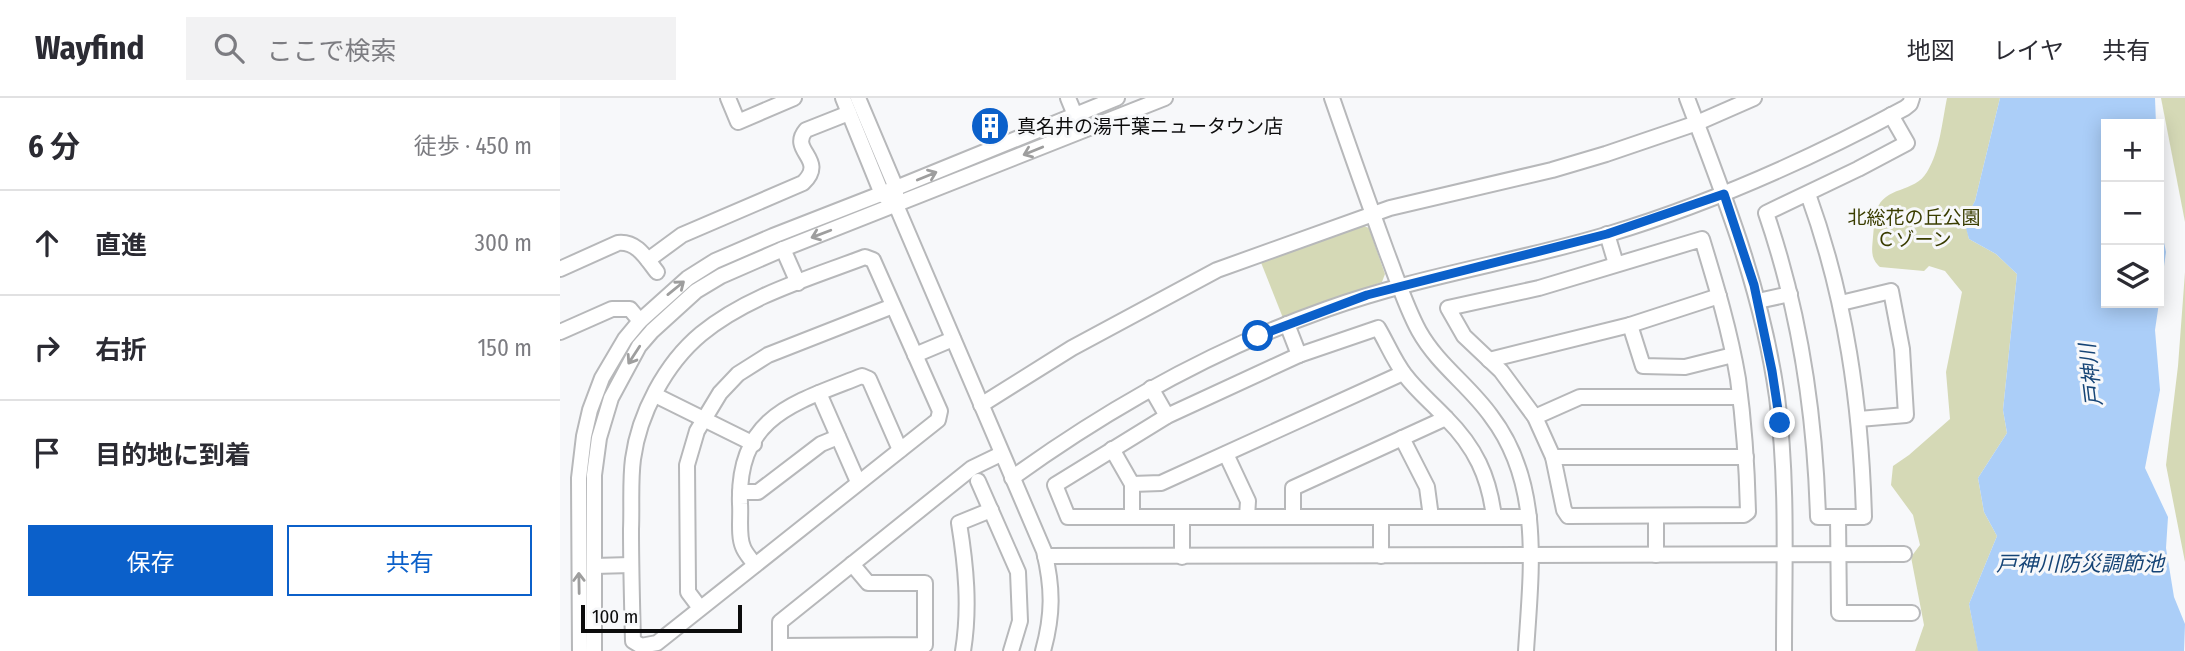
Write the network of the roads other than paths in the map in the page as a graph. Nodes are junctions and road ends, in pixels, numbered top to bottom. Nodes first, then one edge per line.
1 (728, 98) edge
2 (794, 98) edge
3 (843, 98) edge
4 (858, 98) edge
5 (1068, 98) edge
6 (1117, 98) edge
7 (1165, 98) edge
8 (1332, 98) edge
9 (1687, 98) edge
10 (1755, 98) edge
11 (1912, 98) edge
12 (849, 113) junction
13 (1075, 115) junction
14 (1891, 115) junction
15 (1697, 123) junction
16 (889, 191) junction
17 (1724, 194) junction
18 (1808, 194) junction
19 (896, 205) junction
20 (1373, 215) junction
21 (1607, 234) junction
22 (783, 249) junction
23 (1616, 264) junction
24 (560, 269) edge
25 (798, 283) junction
26 (1400, 286) junction
27 (1790, 294) junction
28 (1719, 296) junction
29 (1758, 301) junction
30 (1841, 303) junction
31 (893, 306) junction
32 (640, 321) junction
33 (1287, 324) junction
34 (1630, 325) junction
35 (560, 332) edge
36 (953, 339) junction
37 (915, 355) junction
38 (1298, 355) junction
39 (1733, 355) junction
40 (1489, 360) junction
41 (1403, 373) junction
42 (1151, 388) junction
43 (819, 393) junction
44 (655, 395) junction
45 (1740, 397) junction
46 (981, 405) junction
47 (1167, 416) junction
48 (1535, 417) junction
49 (1446, 418) junction
50 (703, 419) junction
51 (1859, 419) junction
52 (838, 437) junction
53 (1402, 438) junction
54 (754, 444) junction
55 (1112, 449) junction
56 (900, 450) junction
57 (1001, 454) junction
58 (1226, 454) junction
59 (1553, 457) junction
60 (1746, 457) junction
61 (1012, 478) junction
62 (978, 481) dead end
63 (858, 482) junction
64 (1132, 484) junction
65 (740, 492) junction
66 (991, 510) junction
67 (1656, 516) junction
68 (1132, 517) junction
69 (1182, 517) junction
70 (1247, 517) junction
71 (1293, 517) junction
72 (1381, 517) junction
73 (1431, 517) junction
74 (1494, 517) junction
75 (1529, 517) junction
76 (1838, 517) junction
77 (1839, 554) junction
78 (1904, 554) dead end
79 (1531, 555) junction
80 (1656, 555) junction
81 (1784, 555) junction
82 (1045, 556) junction
83 (1182, 556) junction
84 (1381, 556) junction
85 (852, 564) junction
86 (631, 565) junction
87 (755, 565) junction
88 (594, 566) junction
89 (700, 608) junction
90 (1912, 613) dead end
91 (780, 648) edge
92 (580, 651) edge
93 (594, 651) edge
94 (963, 651) edge
95 (1012, 651) edge
96 (1043, 651) edge
97 (1526, 651) edge
98 (1784, 651) edge

1 - 2 street
3 - 12 street
4 - 16 street
5 - 13 street
6 - 13 street
7 -> 19 street
8 - 20 street
9 - 15 street
10 - 15 street
11 - 14 street
12 - 16 street
12 - 24 street
16 -> 13 street
14 - 17 street
14 - 18 street
15 - 17 street
15 - 20 street
16 - 19 street
32 -> 16 street
17 - 21 street
17 - 29 street
18 - 27 street
18 - 30 street
19 -> 22 street
19 - 36 street
20 - 26 street
20 - 46 street
21 - 23 street
21 - 26 street
22 - 25 street
22 -> 88 street
23 - 28 street
23 - 40 street
25 - 31 street
25 - 44 street
26 - 33 street
26 - 75 street
27 - 29 street
27 - 76 street
28 - 34 street
28 - 39 street
29 - 81 street
30 - 51 street
30 - 51 street
31 - 37 street
31 - 50 street
32 - 35 street
92 -> 32 street
33 - 38 street
33 - 42 street
34 - 39 street
34 - 40 street
36 - 37 street
36 - 46 street
37 - 56 street
38 - 41 street
38 - 47 street
39 - 45 street
40 - 48 street
41 - 49 street
41 - 58 street
42 - 47 street
42 - 61 street
43 - 52 street
43 - 54 street
43 - 56 street
44 - 50 street
44 - 86 street
45 - 48 street
45 - 60 street
46 - 57 street
47 - 55 street
48 - 59 street
49 - 53 street
49 - 74 street
50 - 54 street
50 - 89 street
51 - 76 street
52 - 63 street
52 - 65 street
53 - 71 street
53 - 73 street
54 - 65 street
55 - 64 street
55 - 68 street
56 - 63 street
57 - 61 street
57 - 85 street
58 - 64 street
58 - 70 street
59 - 60 street
59 - 67 street
60 - 67 street
61 - 82 street
62 - 66 street
63 - 87 street
64 - 68 street
65 - 87 street
66 - 94 street
66 - 95 street
67 - 80 street
68 - 69 street
69 - 70 street
69 - 83 street
70 - 71 street
71 - 72 street
72 - 73 street
72 - 84 street
73 - 74 street
74 - 75 street
75 - 79 street
76 - 77 street
77 - 78 street
77 - 81 street
77 - 90 street
79 - 80 street
79 - 84 street
79 - 97 street
80 - 81 street
81 - 98 street
82 - 83 street
82 - 96 street
83 - 84 street
85 - 91 street
85 - 91 street
86 - 88 street
86 - 89 street
87 - 89 street
88 - 93 street

